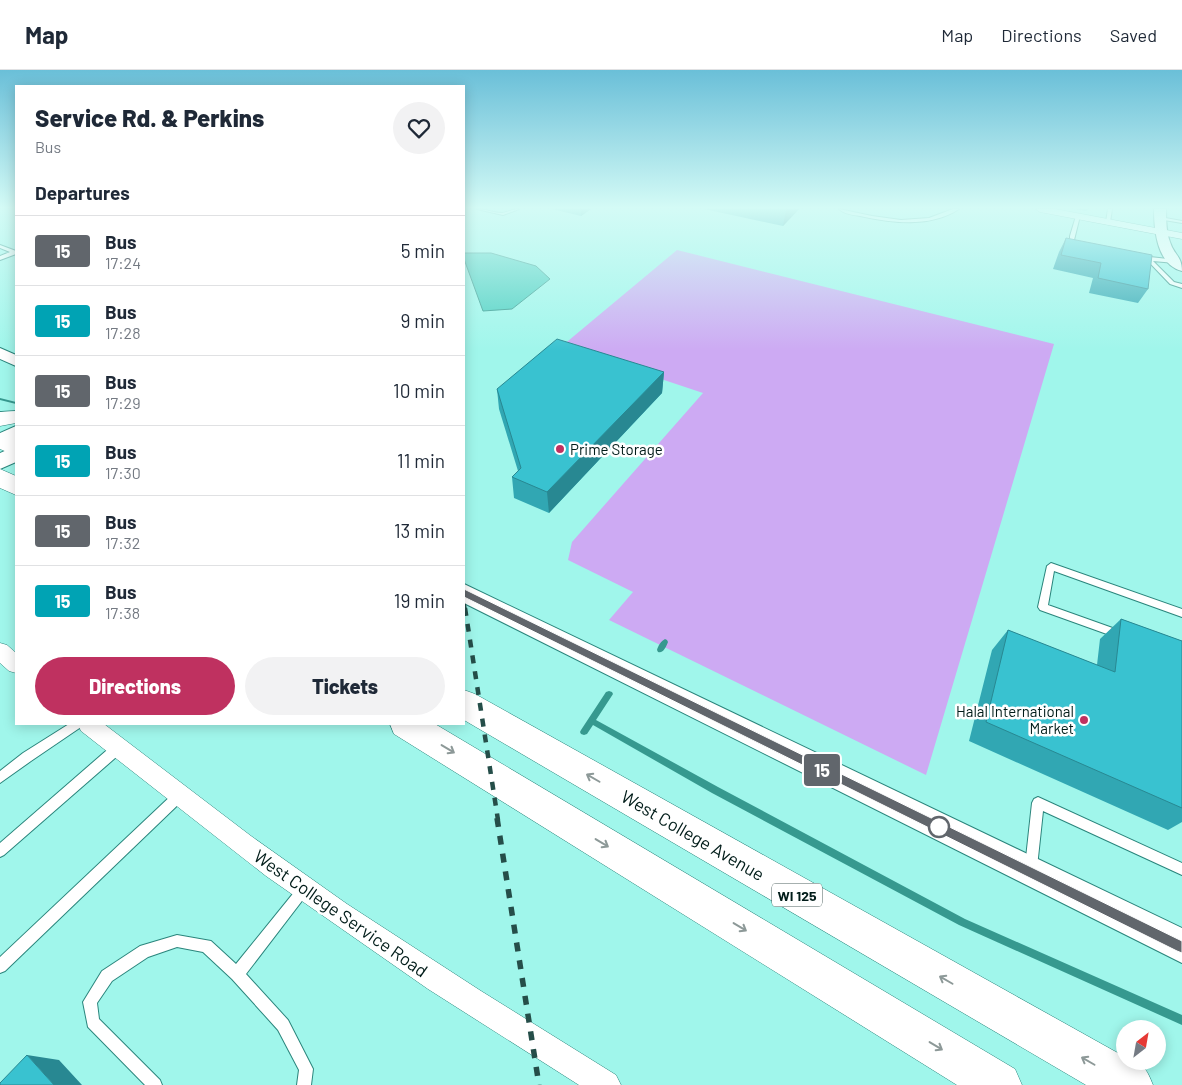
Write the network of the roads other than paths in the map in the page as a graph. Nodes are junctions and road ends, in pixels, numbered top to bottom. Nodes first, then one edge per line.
1 (1139, 258) edge
2 (1148, 258) junction
3 (1179, 264) edge
4 (1182, 286) edge
5 (0, 352) edge
6 (15, 360) edge
7 (15, 420) edge
8 (6, 442) edge
9 (0, 477) edge
10 (15, 486) edge
11 (15, 492) edge
12 (0, 493) edge
13 (465, 592) edge
14 (1182, 613) edge
15 (1126, 637) edge
16 (0, 651) edge
17 (15, 664) edge
18 (465, 705) edge
19 (75, 725) edge
20 (89, 725) edge
21 (408, 725) edge
22 (118, 748) junction
23 (0, 778) edge
24 (179, 796) junction
25 (0, 851) edge
26 (1182, 869) edge
27 (1030, 872) junction
28 (305, 889) junction
29 (1182, 946) edge
30 (0, 966) edge
31 (237, 974) junction
32 (155, 1085) edge
33 (304, 1085) edge
34 (606, 1085) edge
35 (999, 1085) edge
36 (1130, 1085) edge

1 - 2 lane
2 - 3 lane
2 - 4 lane
5 - 6 street
7 - 8 main road
9 - 10 main road
11 - 12 main road
13 - 27 street
14 - 15 lane
16 - 17 street
36 -> 18 main road, West College Avenue / WI 125
19 - 23 lane
20 - 22 street, West College Service Road
21 -> 35 main road
22 - 24 street, West College Service Road
22 - 25 lane
24 - 28 street, West College Service Road
24 - 30 lane
26 - 27 lane
27 - 29 street
28 - 31 lane
28 - 34 street, West College Service Road
31 - 32 lane
31 - 33 lane

